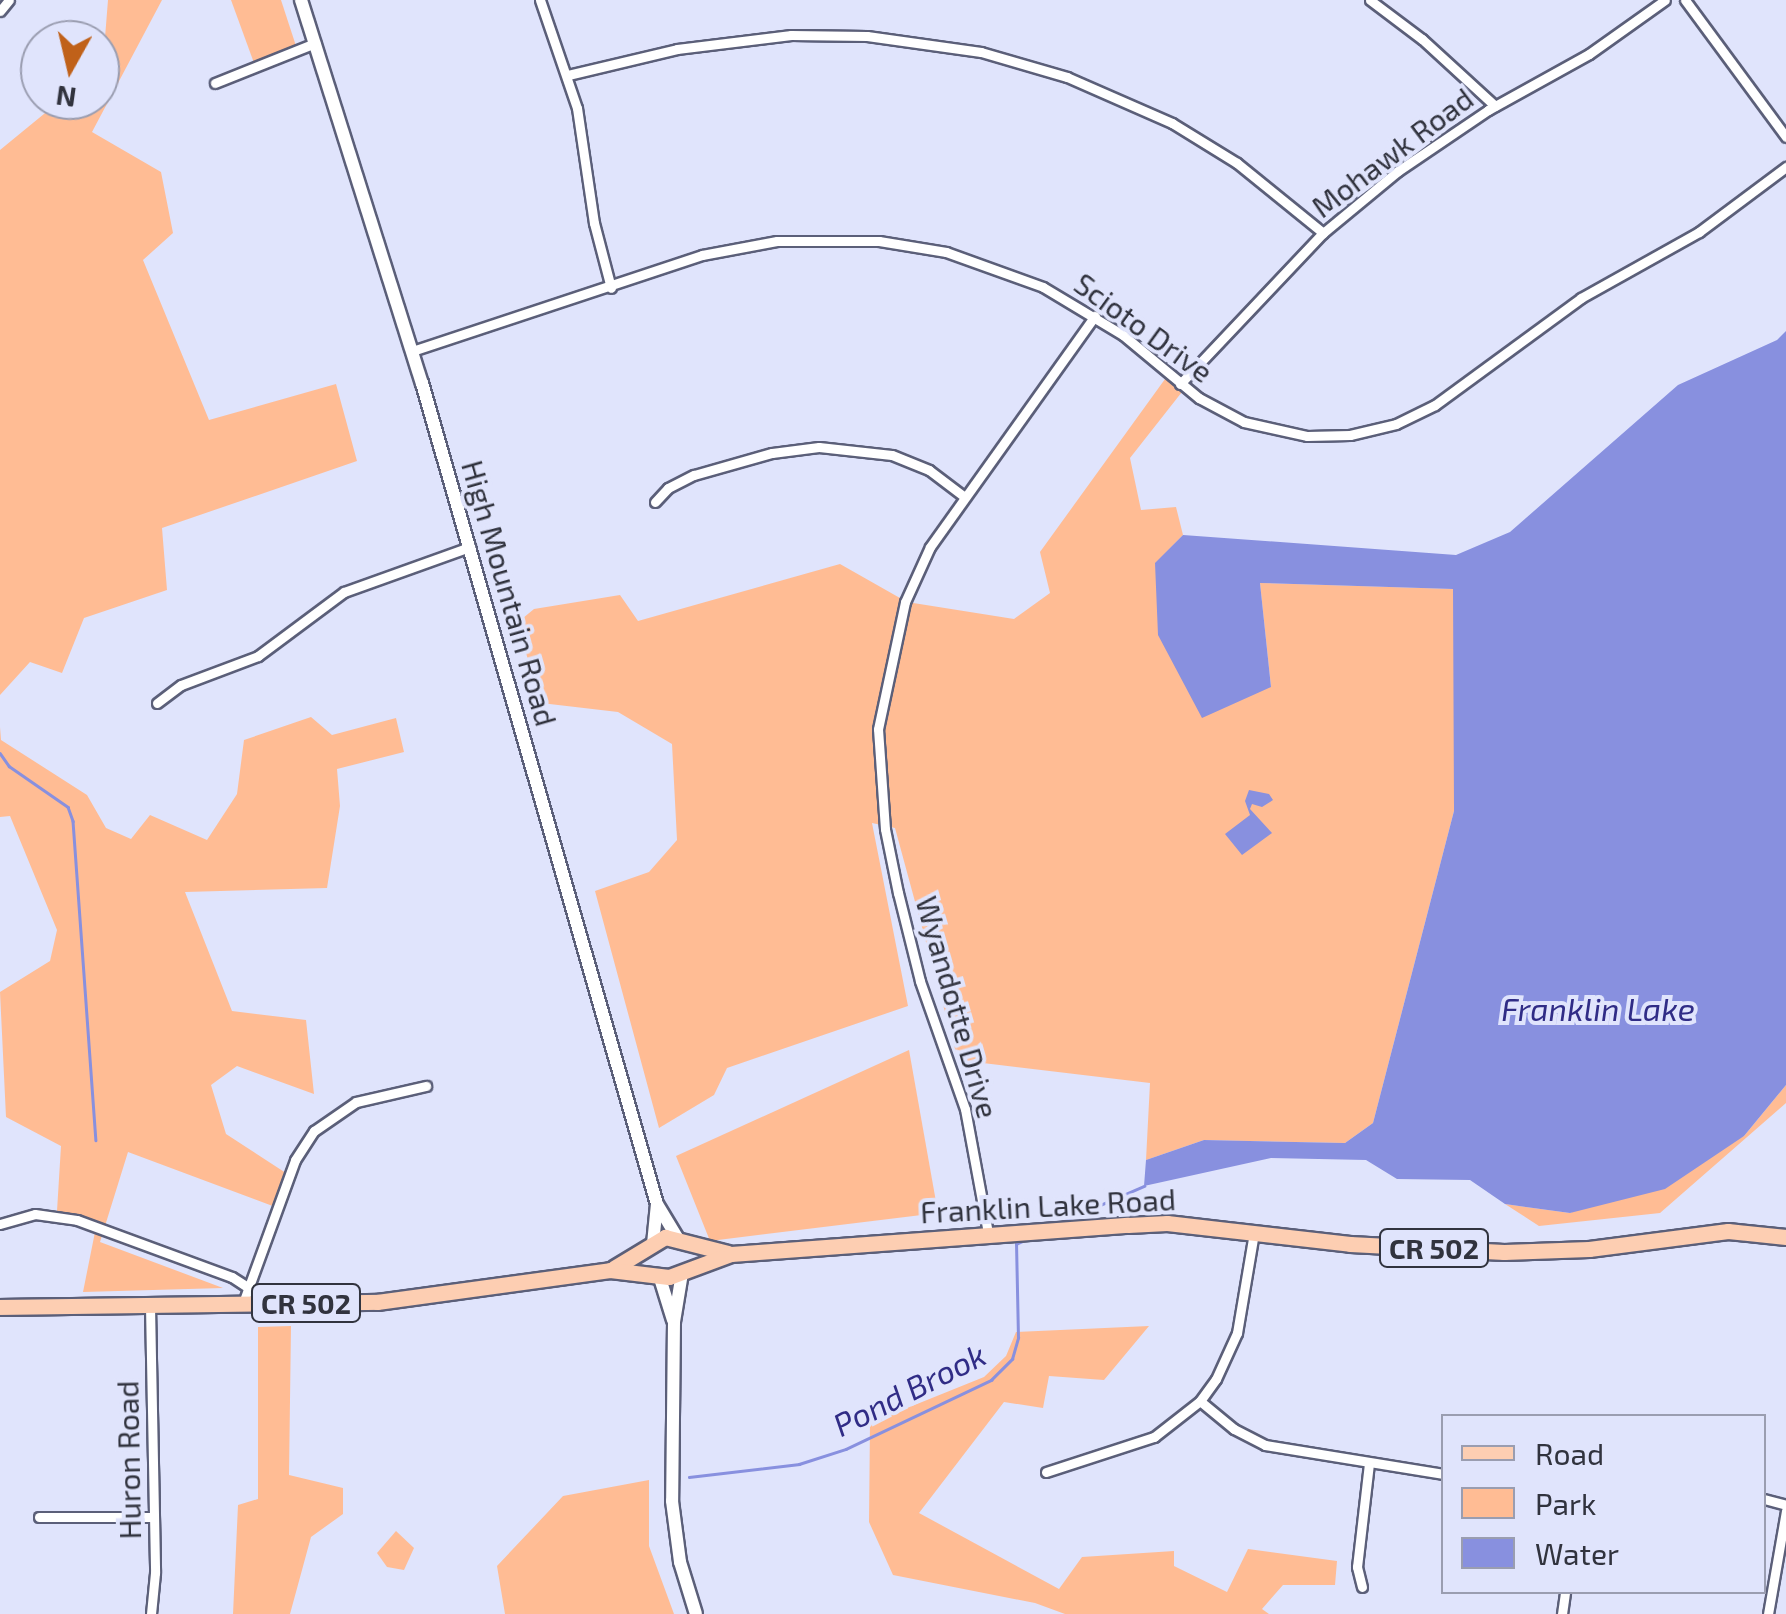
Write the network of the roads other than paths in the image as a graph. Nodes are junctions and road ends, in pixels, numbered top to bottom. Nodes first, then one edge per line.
1 (9, 0) edge
2 (302, 0) edge
3 (540, 0) edge
4 (1370, 0) edge
5 (1665, 0) edge
6 (1685, 0) edge
7 (0, 10) edge
8 (315, 44) junction
9 (568, 75) junction
10 (215, 83) dead end
11 (1496, 106) junction
12 (1786, 137) edge
13 (1786, 166) edge
14 (1324, 233) junction
15 (611, 288) junction
16 (1095, 316) junction
17 (412, 352) junction
18 (1180, 384) junction
19 (962, 495) junction
20 (655, 502) dead end
21 (470, 547) junction
22 (157, 703) dead end
23 (426, 1086) dead end
24 (658, 1204) junction
25 (0, 1224) edge
26 (1254, 1232) junction
27 (988, 1233) junction
28 (1786, 1238) edge
29 (681, 1242) junction
30 (651, 1247) junction
31 (730, 1254) junction
32 (610, 1270) junction
33 (684, 1270) junction
34 (657, 1274) junction
35 (246, 1295) junction
36 (0, 1306) edge
37 (150, 1306) junction
38 (674, 1322) junction
39 (1200, 1401) junction
40 (1369, 1463) junction
41 (1046, 1472) dead end
42 (1441, 1474) edge
43 (1786, 1508) edge
44 (39, 1517) dead end
45 (154, 1517) junction
46 (1362, 1587) dead end
47 (151, 1614) edge
48 (696, 1614) edge
49 (1768, 1614) edge

1 - 7 street
2 - 8 main road, High Mountain Road
3 - 9 street
4 - 11 street
5 - 11 street, Mohawk Road
6 - 12 street
8 - 10 street
8 - 17 main road, High Mountain Road
9 - 14 street
9 - 15 street
11 - 14 street, Mohawk Road
13 - 18 street, Scioto Drive
14 - 18 street, Mohawk Road
15 - 16 street, Scioto Drive
15 - 17 street, Scioto Drive
16 - 18 street, Scioto Drive
16 - 19 street, Wyandotte Drive
17 - 21 main road, High Mountain Road
19 - 20 street
19 - 27 street, Wyandotte Drive
21 - 22 street
21 - 24 main road, High Mountain Road
23 - 35 street
24 - 29 main road, High Mountain Road
24 - 30 main road, High Mountain Road
25 - 35 street
26 - 27 main road, Franklin Lake Road / CR 502
26 - 28 main road, Franklin Lake Road / CR 502
26 - 39 street
27 - 31 main road, Franklin Lake Road / CR 502
29 - 30 main road, CR 502
29 - 31 main road, Franklin Lake Road / CR 502
29 - 33 main road
30 - 32 main road, CR 502
30 - 34 main road
31 - 33 main road, Franklin Lake Road / CR 502
32 - 34 main road, CR 502
32 - 35 main road, CR 502
33 - 34 main road, CR 502
33 - 38 main road
34 - 38 main road
35 - 37 main road, CR 502
36 - 37 main road, CR 502
37 - 45 street, Huron Road
38 - 48 main road
39 - 40 street
39 - 41 street
40 - 42 street
40 - 46 street
43 - 49 street
44 - 45 street
45 - 47 street, Huron Road

